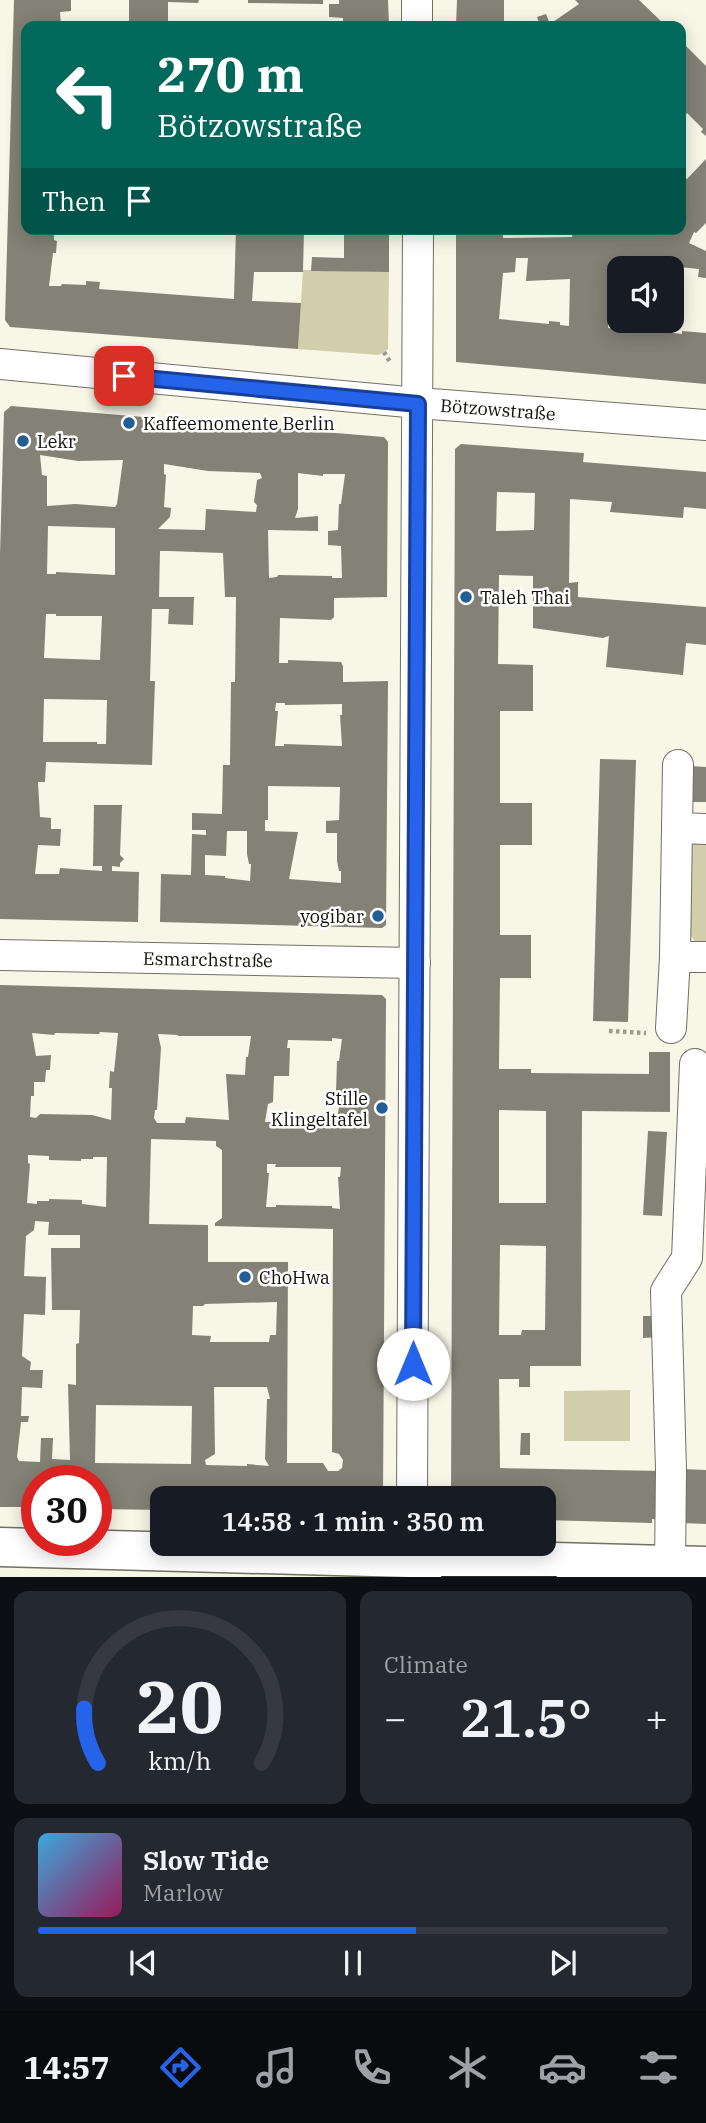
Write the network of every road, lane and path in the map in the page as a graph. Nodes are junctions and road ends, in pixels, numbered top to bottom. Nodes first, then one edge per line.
1 (417, 0) edge
2 (417, 21) edge
3 (418, 235) edge
4 (0, 364) edge
5 (418, 404) junction
6 (706, 425) edge
7 (678, 765) dead end
8 (691, 829) edge
9 (0, 955) edge
10 (675, 957) junction
11 (706, 957) edge
12 (415, 963) junction
13 (671, 1028) dead end
14 (695, 1065) dead end
15 (412, 1486) edge
16 (0, 1547) edge
17 (150, 1548) edge
18 (515, 1556) edge
19 (688, 1566) edge

1 - 2 street
3 - 5 street
4 - 5 street, Bötzowstraße
5 - 6 street, Bötzowstraße
5 - 12 street
7 - 8 street
8 - 10 street
9 - 12 street, Esmarchstraße
10 - 11 street
10 - 13 street
12 - 15 street
14 - 19 street
16 - 17 main road
18 - 19 main road

